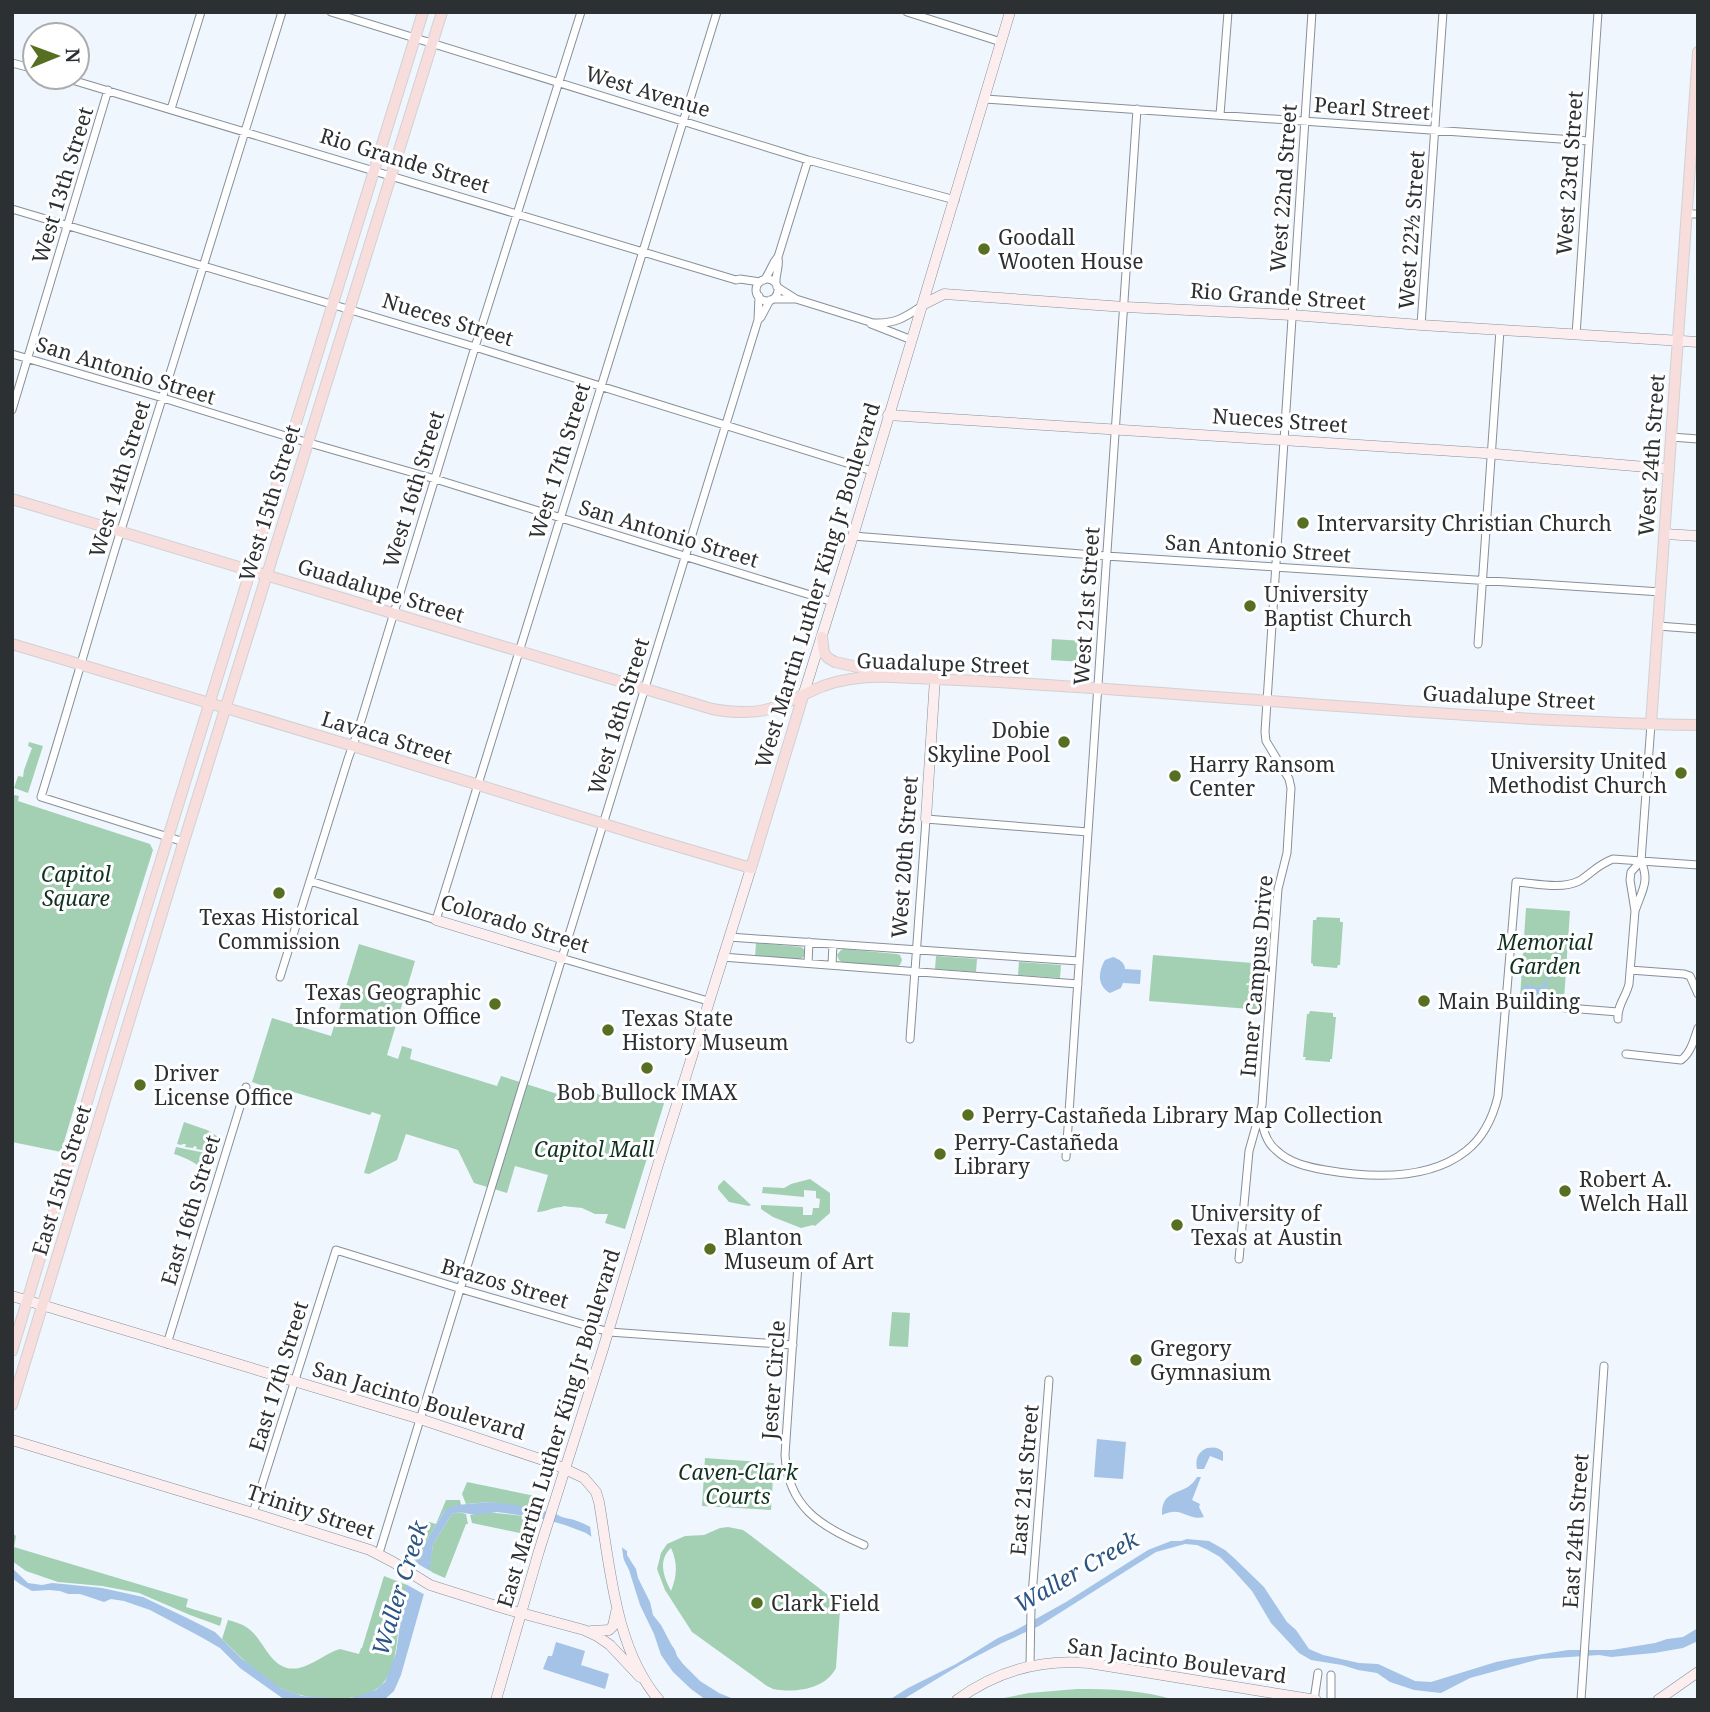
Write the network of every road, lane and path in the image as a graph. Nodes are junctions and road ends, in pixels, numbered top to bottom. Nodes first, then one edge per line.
1 (201, 12) edge
2 (282, 12) edge
3 (331, 12) edge
4 (423, 12) edge
5 (442, 12) edge
6 (581, 12) edge
7 (717, 12) edge
8 (906, 12) edge
9 (1010, 12) edge
10 (1228, 12) edge
11 (1312, 12) edge
12 (1443, 12) edge
13 (1598, 12) edge
14 (415, 38) junction
15 (1001, 42) junction
16 (432, 44) junction
17 (1698, 52) edge
18 (560, 82) junction
19 (1697, 82) edge
20 (91, 85) edge
21 (108, 90) junction
22 (985, 99) junction
23 (172, 109) junction
24 (1137, 109) junction
25 (1220, 115) junction
26 (683, 121) junction
27 (1306, 121) junction
28 (1436, 129) junction
29 (246, 132) junction
30 (1589, 141) junction
31 (808, 160) junction
32 (374, 170) junction
33 (390, 175) junction
34 (955, 200) junction
35 (12, 209) edge
36 (517, 213) junction
37 (1692, 214) edge
38 (68, 225) junction
39 (643, 252) junction
40 (778, 257) junction
41 (204, 266) junction
42 (736, 281) junction
43 (762, 281) junction
44 (777, 286) junction
45 (758, 295) junction
46 (772, 299) junction
47 (796, 299) junction
48 (333, 304) junction
49 (922, 305) junction
50 (1125, 307) junction
51 (349, 309) junction
52 (1292, 315) junction
53 (758, 320) junction
54 (864, 321) junction
55 (1421, 325) junction
56 (1500, 330) junction
57 (1576, 335) junction
58 (912, 340) junction
59 (1678, 341) junction
60 (1698, 342) edge
61 (475, 347) junction
62 (12, 354) edge
63 (28, 359) junction
64 (601, 386) junction
65 (163, 397) junction
66 (12, 410) edge
67 (888, 415) junction
68 (725, 425) junction
69 (1115, 429) junction
70 (1671, 437) junction
71 (292, 438) junction
72 (1698, 439) edge
73 (1284, 440) junction
74 (307, 443) junction
75 (1492, 454) junction
76 (1669, 469) junction
77 (872, 471) junction
78 (435, 479) junction
79 (12, 499) edge
80 (560, 517) junction
81 (121, 532) junction
82 (1665, 534) junction
83 (853, 536) junction
84 (1698, 537) edge
85 (685, 556) junction
86 (1106, 556) junction
87 (1275, 567) junction
88 (250, 571) junction
89 (267, 576) junction
90 (1483, 579) junction
91 (1661, 592) junction
92 (833, 602) junction
93 (393, 614) junction
94 (1658, 626) junction
95 (1698, 629) edge
96 (822, 637) junction
97 (12, 644) edge
98 (1478, 644) dead end
99 (519, 652) junction
100 (80, 665) junction
101 (873, 676) junction
102 (936, 678) junction
103 (644, 689) junction
104 (1098, 689) junction
105 (803, 696) junction
106 (1266, 701) junction
107 (209, 704) junction
108 (225, 708) junction
109 (1651, 724) junction
110 (1698, 725) edge
111 (353, 746) junction
112 (478, 784) junction
113 (926, 819) junction
114 (603, 823) junction
115 (1088, 832) junction
116 (168, 837) junction
117 (184, 842) junction
118 (1641, 861) junction
119 (1698, 865) edge
120 (751, 868) junction
121 (310, 881) junction
122 (1634, 911) junction
123 (436, 920) junction
124 (729, 937) junction
125 (810, 942) junction
126 (833, 944) junction
127 (917, 949) junction
128 (722, 957) junction
129 (561, 958) junction
130 (1079, 961) junction
131 (808, 963) junction
132 (832, 965) junction
133 (1630, 970) junction
134 (915, 972) junction
135 (280, 977) dead end
136 (1078, 984) junction
137 (1698, 995) edge
138 (708, 1001) junction
139 (118, 1002) junction
140 (1506, 1003) junction
141 (134, 1006) junction
142 (1698, 1028) edge
143 (910, 1039) dead end
144 (1626, 1054) dead end
145 (246, 1087) dead end
146 (1262, 1105) junction
147 (1066, 1157) dead end
148 (67, 1168) junction
149 (657, 1168) joint
150 (83, 1173) junction
151 (336, 1250) joint
152 (1239, 1259) dead end
153 (799, 1264) dead end
154 (459, 1289) junction
155 (12, 1296) edge
156 (27, 1301) junction
157 (43, 1305) junction
158 (608, 1332) junction
159 (167, 1344) junction
160 (793, 1345) junction
161 (12, 1351) edge
162 (1604, 1366) dead end
163 (1049, 1380) dead end
164 (295, 1381) junction
165 (12, 1405) edge
166 (420, 1419) junction
167 (12, 1440) edge
168 (566, 1468) junction
169 (253, 1513) junction
170 (863, 1545) dead end
171 (379, 1553) junction
172 (616, 1599) junction
173 (521, 1614) junction
174 (584, 1630) junction
175 (1030, 1666) junction
176 (1698, 1672) edge
177 (1318, 1673) dead end
178 (1331, 1675) dead end
179 (652, 1691) junction
180 (496, 1700) edge
181 (660, 1700) edge
182 (957, 1700) edge
183 (1315, 1700) edge
184 (1331, 1700) edge
185 (1581, 1700) edge
186 (1658, 1700) edge

1 - 23 street
2 - 29 street, West 14th Street
3 - 14 street, West Avenue
4 - 14 main road, West 15th Street
5 - 16 main road, West 15th Street
6 - 18 street, West 16th Street
7 - 26 street, West 17th Street
8 - 15 street
9 - 15 street, West Martin Luther King Jr Boulevard
10 - 25 street
11 - 27 street, West 22nd Street
12 - 28 street, West 22½ Street
13 - 30 street, West 23rd Street
14 - 16 street, West Avenue
14 - 32 main road, West 15th Street
15 - 22 street, West Martin Luther King Jr Boulevard
16 - 18 street, West Avenue
16 - 33 main road, West 15th Street
17 - 19 main road, West 24th Street
18 - 26 street, West Avenue
18 - 36 street, West 16th Street
19 - 37 main road, West 24th Street
20 - 21 street, Rio Grande Street
21 - 23 street, Rio Grande Street
21 - 38 street, West 13th Street
22 - 24 street, Pearl Street
22 - 34 street, West Martin Luther King Jr Boulevard
23 - 29 street, Rio Grande Street
24 - 25 street, Pearl Street
24 - 50 street, West 21st Street
25 - 27 street, Pearl Street
26 - 31 street, West Avenue
26 - 39 street, West 17th Street
27 - 28 street, Pearl Street
27 - 52 street, West 22nd Street
28 - 30 street, Pearl Street
28 - 55 street, West 22½ Street
29 - 32 street, Rio Grande Street
29 - 41 street, West 14th Street
30 - 57 street, West 23rd Street
31 - 34 street, West Avenue
31 - 40 street
32 - 33 street, Rio Grande Street
32 - 48 main road, West 15th Street
33 - 36 street, Rio Grande Street
33 - 51 main road, West 15th Street
34 - 49 street, West Martin Luther King Jr Boulevard
35 - 38 street, Nueces Street
36 - 39 street, Rio Grande Street
36 - 61 street, West 16th Street
37 - 59 main road, West 24th Street
38 - 41 street, Nueces Street
38 - 63 street, West 13th Street
39 - 42 street, Rio Grande Street
39 - 64 street, West 17th Street
40 - 43 street
40 - 44 street
41 - 48 street, Nueces Street
41 - 65 street, West 14th Street
42 - 43 street, Rio Grande Street
42 - 45 street, Rio Grande Street
43 - 44 street
43 - 45 street
44 - 46 street
44 - 47 street, Rio Grande Street
45 - 46 street
45 - 53 street, West 18th Street
46 - 47 street, Rio Grande Street
46 - 53 street, West 18th Street
47 - 54 street, Rio Grande Street
48 - 51 street, Nueces Street
48 - 71 main road, West 15th Street
49 - 50 street, Rio Grande Street
49 - 54 street, Rio Grande Street
49 - 58 street, West Martin Luther King Jr Boulevard
50 - 52 street, Rio Grande Street
50 - 69 street, West 21st Street
51 - 61 street, Nueces Street
51 - 74 main road, West 15th Street
52 - 55 street, Rio Grande Street
52 - 73 street, West 22nd Street
53 - 68 street, West 18th Street
54 - 58 street, Rio Grande Street
55 - 56 street, Rio Grande Street
56 - 57 street, Rio Grande Street
56 - 75 street
57 - 59 street, Rio Grande Street
58 - 67 street, West Martin Luther King Jr Boulevard
59 - 60 street, Rio Grande Street
59 - 70 main road, West 24th Street
61 - 64 street, Nueces Street
61 - 78 street, West 16th Street
62 - 63 street, San Antonio Street
63 - 65 street, San Antonio Street
63 - 66 street, West 13th Street
64 - 68 street, Nueces Street
64 - 80 street, West 17th Street
65 - 71 street, San Antonio Street
65 - 81 street, West 14th Street
67 - 69 street, Nueces Street
67 - 77 street, West Martin Luther King Jr Boulevard
68 - 77 street, Nueces Street
68 - 85 street, West 18th Street
69 - 73 street, Nueces Street
69 - 86 street, West 21st Street
70 - 72 street
70 - 76 main road, West 24th Street
71 - 74 street, San Antonio Street
71 - 88 main road, West 15th Street
73 - 75 street, Nueces Street
73 - 87 street, West 22nd Street
74 - 78 street, San Antonio Street
74 - 89 main road, West 15th Street
75 - 76 street, Nueces Street
75 - 90 street
76 - 82 main road, West 24th Street
77 - 83 street, West Martin Luther King Jr Boulevard
78 - 80 street, San Antonio Street
78 - 93 street, West 16th Street
79 - 81 main road, Guadalupe Street
80 - 85 street, San Antonio Street
80 - 99 street, West 17th Street
81 - 88 main road, Guadalupe Street
81 - 100 street, West 14th Street
82 - 84 street
82 - 91 main road, West 24th Street
83 - 86 street, San Antonio Street
83 - 92 street, West Martin Luther King Jr Boulevard
85 - 92 street, San Antonio Street
85 - 103 street, West 18th Street
86 - 87 street, San Antonio Street
86 - 104 street, West 21st Street
87 - 90 street, San Antonio Street
87 - 106 street, West 22nd Street
88 - 89 main road, Guadalupe Street
88 - 107 main road, West 15th Street
89 - 93 main road, Guadalupe Street
89 - 108 main road, West 15th Street
90 - 91 street, San Antonio Street
90 - 98 street
91 - 94 main road, West 24th Street
92 - 96 street, West Martin Luther King Jr Boulevard
93 - 99 main road, Guadalupe Street
93 - 111 street, West 16th Street
94 - 95 street
94 - 109 main road, West 24th Street
96 - 101 main road
96 - 105 street, West Martin Luther King Jr Boulevard
97 - 100 main road, Lavaca Street
99 - 103 main road, Guadalupe Street
99 - 112 street, West 17th Street
100 - 107 main road, Lavaca Street
100 - 116 street, West 14th Street
101 - 102 main road, Guadalupe Street
101 - 105 main road, Guadalupe Street
102 - 104 main road, Guadalupe Street
102 - 113 street, West 20th Street
103 - 105 main road, Guadalupe Street
103 - 114 street, West 18th Street
104 - 106 main road, Guadalupe Street
104 - 115 street, West 21st Street
105 - 120 main road, West Martin Luther King Jr Boulevard
106 - 109 main road, Guadalupe Street
106 - 146 street, Inner Campus Drive
107 - 108 main road, Lavaca Street
107 - 116 main road, West 15th Street
108 - 111 main road, Lavaca Street
108 - 117 main road, West 15th Street
109 - 110 main road, Guadalupe Street
109 - 118 street, West 24th Street
111 - 112 main road, Lavaca Street
111 - 121 street, West 16th Street
112 - 114 main road, Lavaca Street
112 - 123 street, West 17th Street
113 - 115 street
113 - 127 street, West 20th Street
114 - 120 main road, Lavaca Street
114 - 129 street, West 18th Street
115 - 130 street, West 21st Street
116 - 117 street
116 - 139 main road, West 15th Street
117 - 141 main road, West 15th Street
118 - 119 street
118 - 122 street, West 24th Street
118 - 122 street, West 24th Street
118 - 140 street
120 - 124 street, West Martin Luther King Jr Boulevard
121 - 123 street, Colorado Street
121 - 135 street, West 16th Street
122 - 133 street, West 24th Street
123 - 129 street, Colorado Street
124 - 125 street
124 - 128 street, West Martin Luther King Jr Boulevard
125 - 126 street
125 - 131 street
126 - 127 street
126 - 132 street
127 - 130 street
127 - 134 street, West 20th Street
128 - 131 street
128 - 138 street, West Martin Luther King Jr Boulevard
129 - 138 street, Colorado Street
129 - 154 street, West 18th Street
130 - 136 street, West 21st Street
131 - 132 street
132 - 134 street
133 - 137 street
133 - 140 street, West 24th Street
134 - 136 street
134 - 143 street, West 20th Street
136 - 147 street, West 21st Street
138 - 149 street, West Martin Luther King Jr Boulevard
139 - 141 street
139 - 148 main road, East 15th Street
140 - 146 street
141 - 150 main road, East 15th Street
142 - 144 street
145 - 159 street, East 16th Street
146 - 152 street, Inner Campus Drive
148 - 150 street
148 - 156 main road, East 15th Street
149 - 158 street, East Martin Luther King Jr Boulevard
150 - 157 main road, East 15th Street
151 - 154 street, Brazos Street
151 - 164 street, East 17th Street
153 - 160 street, Jester Circle
154 - 158 street, Brazos Street
154 - 166 street, West 18th Street
155 - 156 street, San Jacinto Boulevard
156 - 157 street, San Jacinto Boulevard
156 - 161 main road, East 15th Street
157 - 159 street, San Jacinto Boulevard
157 - 165 main road, East 15th Street
158 - 160 street, Brazos Street
158 - 168 street, East Martin Luther King Jr Boulevard
159 - 164 street, San Jacinto Boulevard
160 - 170 street, Jester Circle
162 - 185 street, East 24th Street
163 - 175 street, East 21st Street
164 - 166 street, San Jacinto Boulevard
164 - 169 street, East 17th Street
166 - 168 street, San Jacinto Boulevard
166 - 171 street, West 18th Street
167 - 169 street, Trinity Street
168 - 172 street, San Jacinto Boulevard
168 - 173 street, East Martin Luther King Jr Boulevard
169 - 171 street, Trinity Street
171 - 173 street, Trinity Street
172 - 174 street
172 - 179 street, San Jacinto Boulevard
173 - 174 street, Trinity Street
173 - 180 street, East Martin Luther King Jr Boulevard
174 - 179 street, Trinity Street
175 - 182 street, San Jacinto Boulevard
175 - 183 street, San Jacinto Boulevard
176 - 186 street
177 - 183 street
178 - 184 street
179 - 181 street, San Jacinto Boulevard

